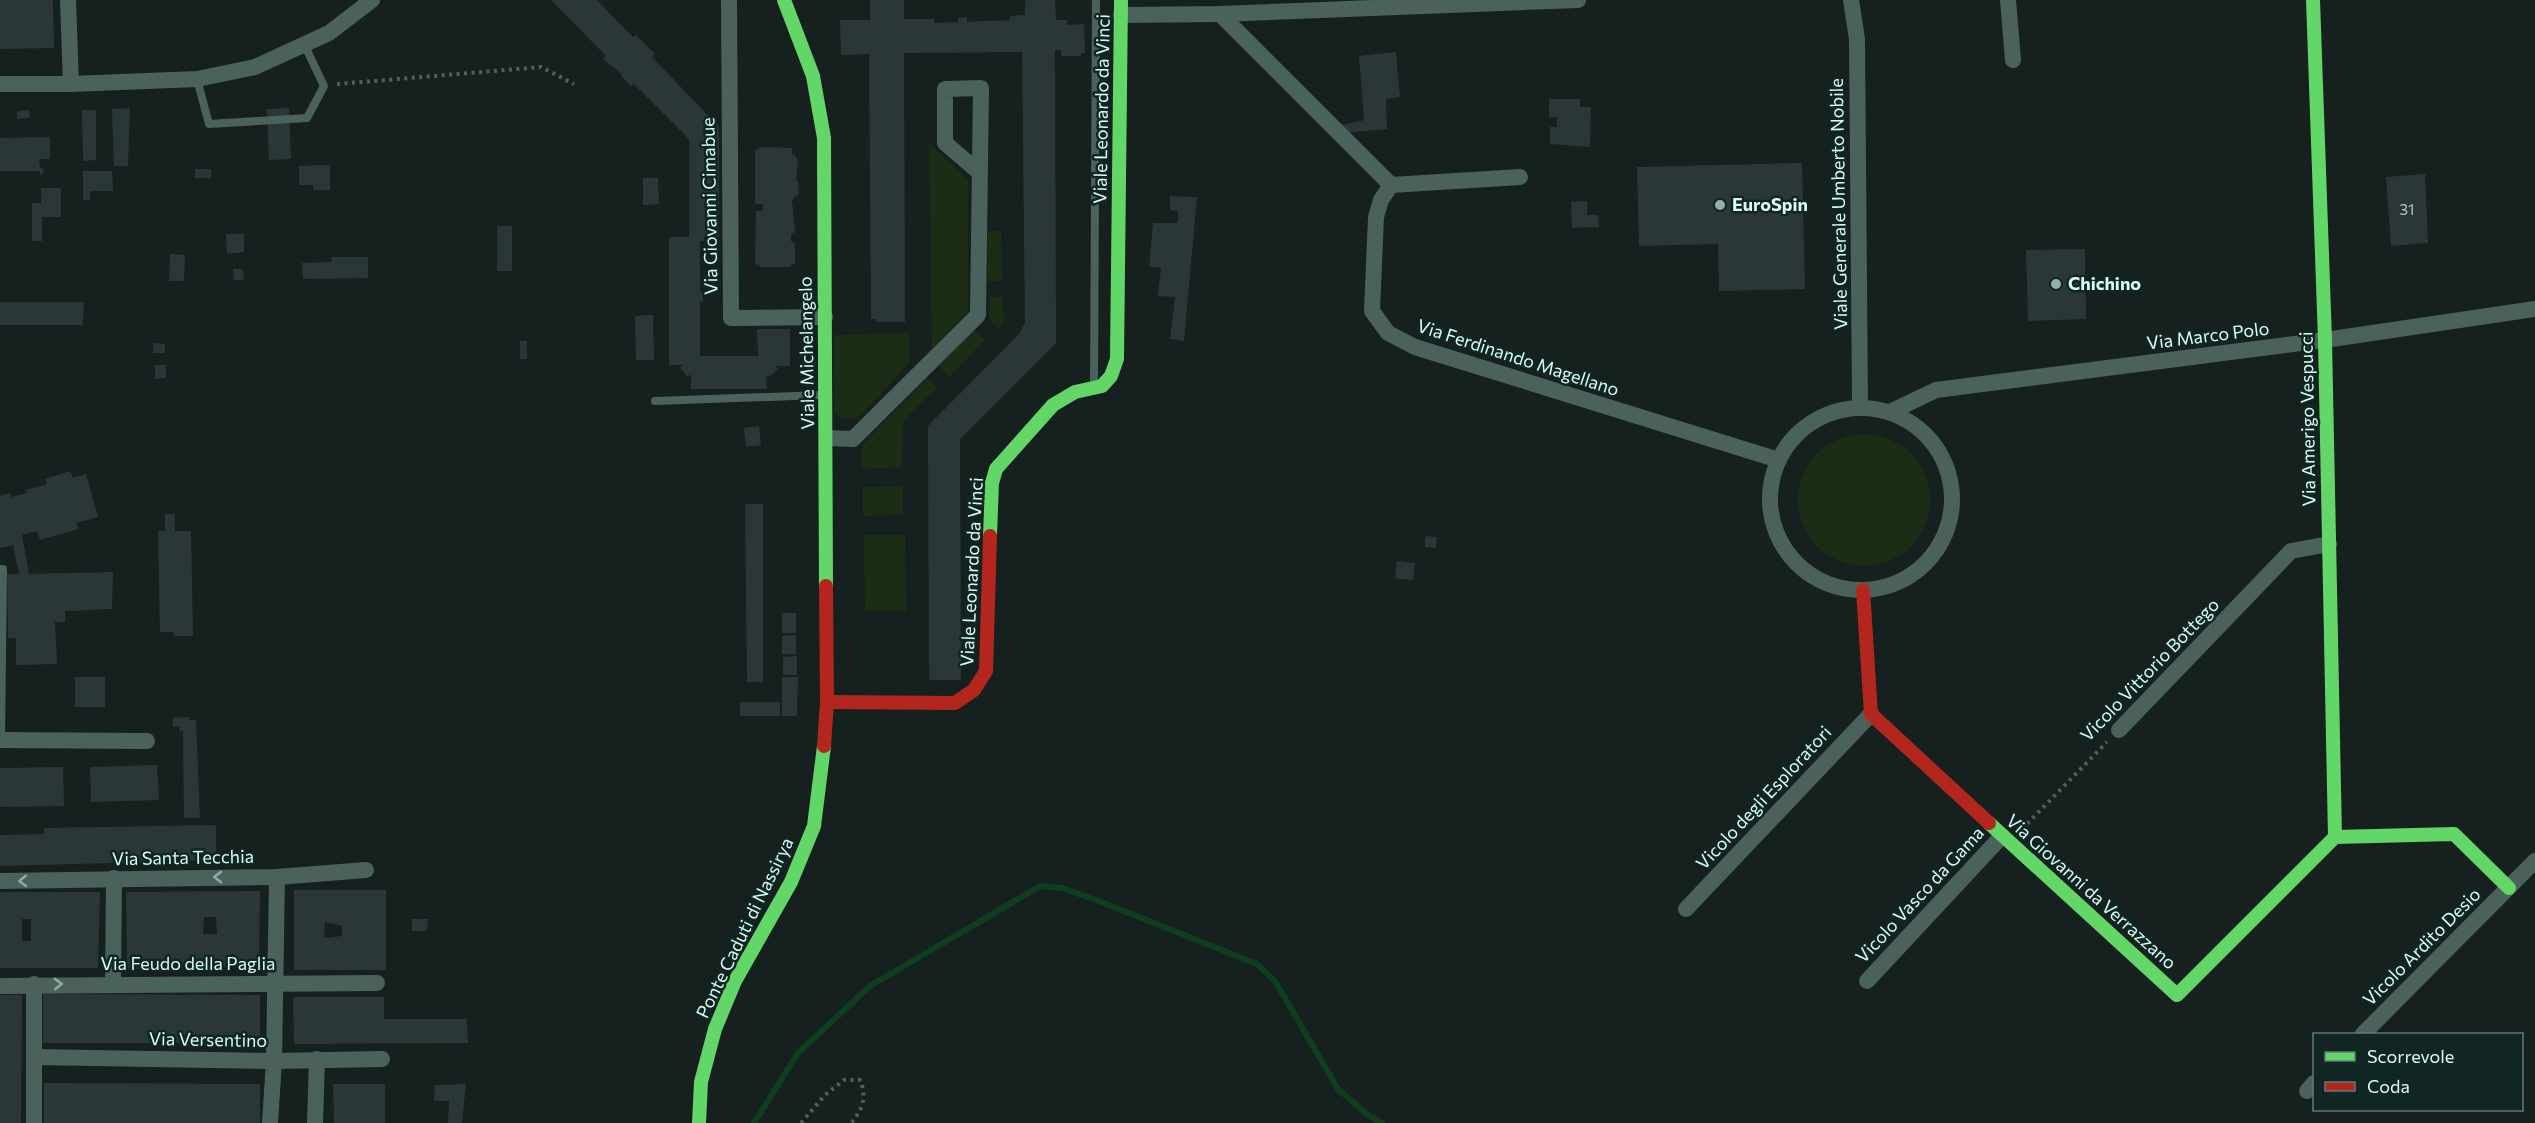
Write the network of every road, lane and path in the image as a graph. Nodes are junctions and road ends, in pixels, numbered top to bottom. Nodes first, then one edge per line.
1 (68, 0) edge
2 (372, 0) edge
3 (729, 0) edge
4 (784, 0) edge
5 (1096, 0) edge
6 (1578, 0) edge
7 (1851, 0) edge
8 (2008, 0) edge
9 (2313, 0) edge
10 (1121, 7) edge
11 (1220, 14) junction
12 (305, 46) junction
13 (2013, 60) dead end
14 (197, 79) junction
15 (0, 84) edge
16 (70, 84) junction
17 (574, 84) dead end
18 (324, 86) junction
19 (980, 173) junction
20 (1520, 177) dead end
21 (1391, 185) junction
22 (2535, 309) edge
23 (825, 317) junction
24 (2325, 340) junction
25 (1094, 388) junction
26 (826, 394) junction
27 (655, 400) dead end
28 (1860, 407) junction
29 (1890, 412) junction
30 (827, 438) junction
31 (1779, 460) junction
32 (2329, 544) junction
33 (0, 569) edge
34 (1863, 590) junction
35 (827, 707) junction
36 (1871, 714) junction
37 (2119, 730) joint
38 (0, 740) edge
39 (147, 741) dead end
40 (2335, 837) junction
41 (2006, 839) junction
42 (2535, 861) edge
43 (366, 870) dead end
44 (277, 877) junction
45 (114, 878) junction
46 (0, 881) edge
47 (2509, 888) junction
48 (1686, 909) dead end
49 (1868, 981) dead end
50 (377, 982) dead end
51 (113, 983) junction
52 (34, 984) junction
53 (275, 984) junction
54 (0, 986) edge
55 (2365, 1033) edge
56 (34, 1056) junction
57 (317, 1059) junction
58 (382, 1059) dead end
59 (274, 1061) junction
60 (34, 1123) edge
61 (270, 1123) edge
62 (315, 1123) edge
63 (699, 1123) edge
64 (801, 1123) edge
65 (851, 1123) edge

1 - 16 street
2 - 12 street
3 - 23 street, Via Giovanni Cimabue
4 - 23 street, Viale Michelangelo
5 - 25 lane, Viale Leonardo da Vinci
6 - 11 street
7 - 28 street, Viale Generale Umberto Nobile
8 - 13 street
9 - 24 street, Via Amerigo Vespucci
10 - 11 street
10 - 25 street, Viale Leonardo da Vinci
11 - 21 street
12 - 14 street
12 - 18 lane
14 - 16 street
14 - 18 lane
15 - 16 street
17 - 18 path
19 - 19 street
19 - 30 street
20 - 21 street
21 - 31 street, Via Ferdinando Magellano
22 - 24 street, Via Marco Polo
23 - 26 street, Viale Michelangelo
24 - 29 street, Via Marco Polo
24 - 32 street, Via Amerigo Vespucci
25 - 35 street, Viale Leonardo da Vinci
26 - 27 lane
26 - 30 street, Viale Michelangelo
28 - 29 street
28 - 31 street
29 - 34 street
30 - 35 street, Viale Michelangelo
31 - 34 street
32 - 37 street, Vicolo Vittorio Bottego
32 - 40 street, Via Amerigo Vespucci
33 - 38 lane
34 - 36 street
35 - 63 street, Ponte Caduti di Nassirya
36 - 41 street, Via Giovanni da Verrazzano
36 - 48 street, Vicolo degli Esploratori
37 - 41 path, Vicolo Vittorio Bottego
38 - 39 street
40 - 41 street, Via Giovanni da Verrazzano
40 - 47 street
41 - 49 street, Vicolo Vasco da Gama
42 - 47 street, Vicolo Ardito Desio
43 - 44 street, Via Santa Tecchia
44 -> 45 street, Via Santa Tecchia
44 - 53 street
45 -> 46 street, Via Santa Tecchia
45 - 51 street
47 - 55 street, Vicolo Ardito Desio
50 - 53 street, Via Feudo della Paglia
52 -> 51 street, Via Feudo della Paglia
51 - 53 street, Via Feudo della Paglia
52 - 54 street, Via Feudo della Paglia
52 - 56 street
53 - 59 street
56 - 59 street, Via Versentino
56 - 60 street
57 - 58 street, Via Versentino
57 - 59 street, Via Versentino
57 - 62 street
59 - 61 street
64 - 65 path

